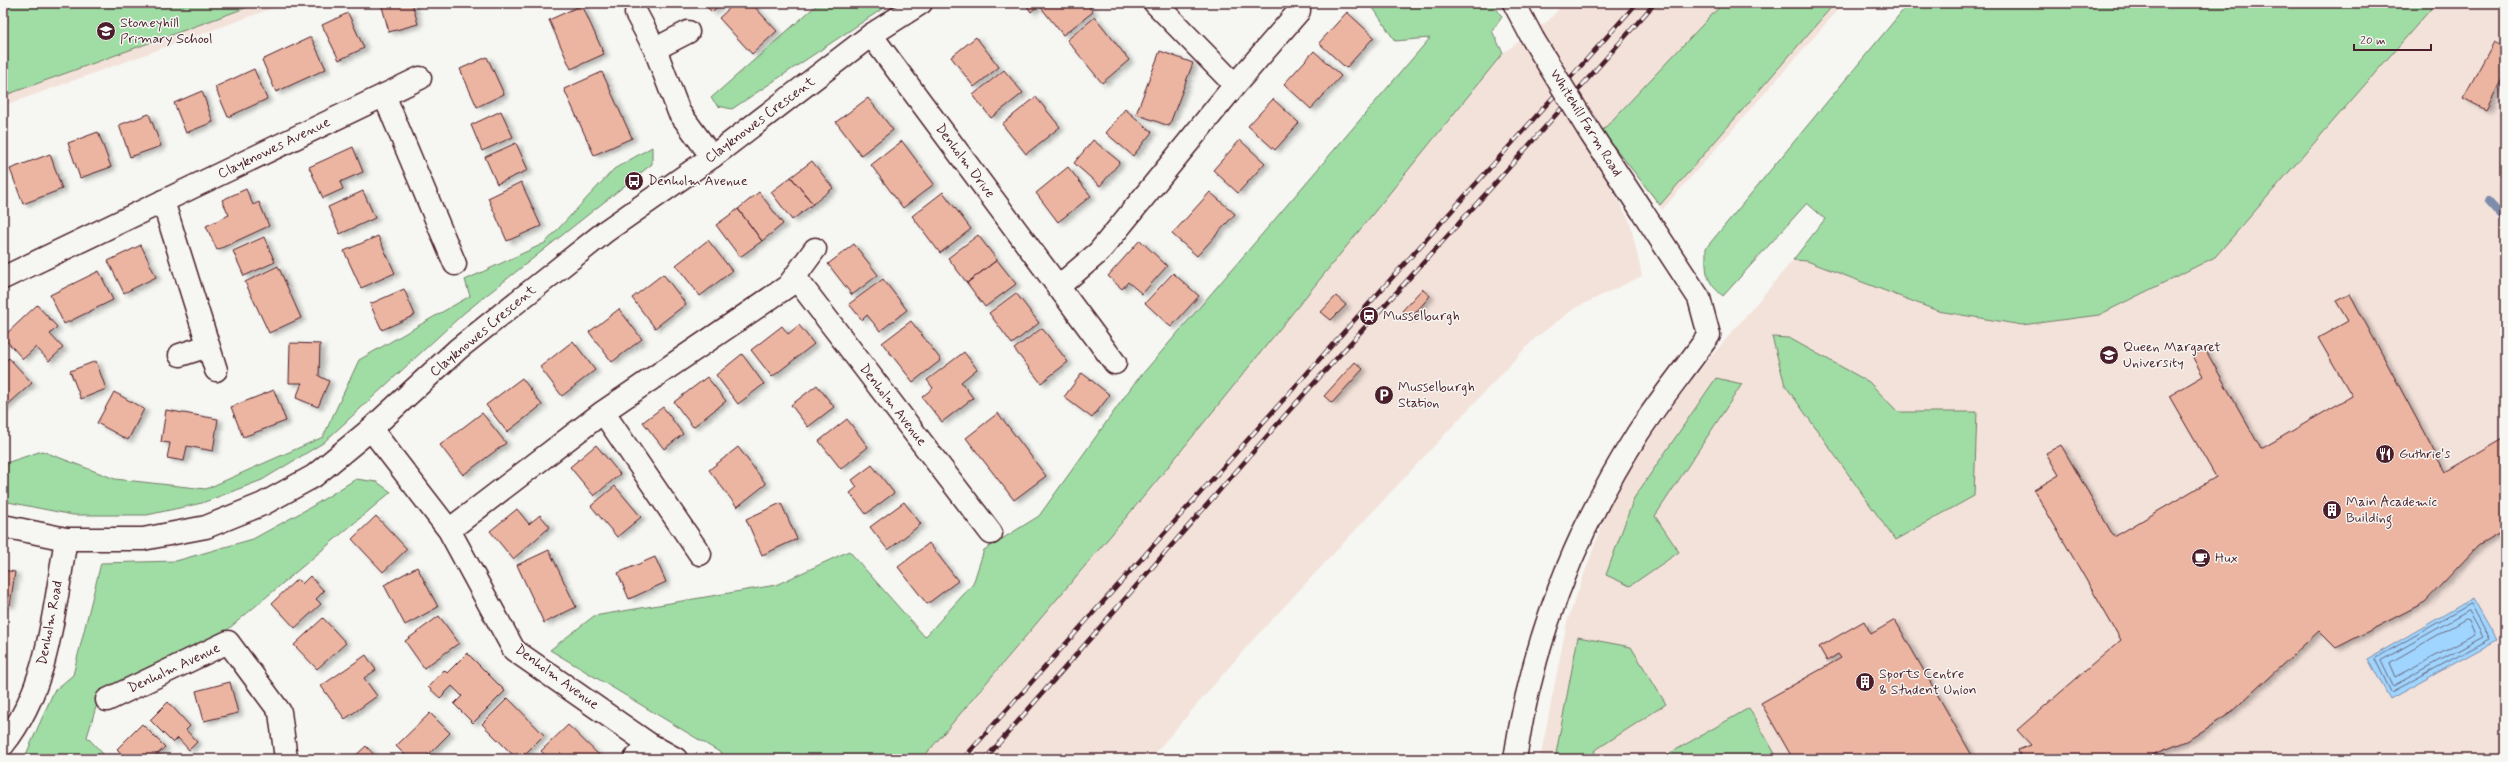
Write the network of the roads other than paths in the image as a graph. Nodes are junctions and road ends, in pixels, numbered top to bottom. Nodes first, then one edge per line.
1 (921, 3) edge
2 (1155, 3) edge
3 (1514, 3) edge
4 (1300, 11) dead end
5 (636, 13) dead end
6 (688, 32) dead end
7 (872, 35) junction
8 (655, 49) junction
9 (420, 78) dead end
10 (1235, 85) junction
11 (384, 95) junction
12 (712, 157) junction
13 (163, 201) junction
14 (815, 249) dead end
15 (455, 264) dead end
16 (794, 277) junction
17 (3, 278) edge
18 (1058, 287) junction
19 (208, 346) junction
20 (180, 355) dead end
21 (1115, 363) dead end
22 (216, 370) dead end
23 (603, 412) junction
24 (371, 429) junction
25 (3, 526) edge
26 (449, 530) junction
27 (991, 533) dead end
28 (66, 539) junction
29 (700, 554) dead end
30 (106, 700) dead end
31 (3, 745) edge
32 (642, 751) edge
33 (286, 759) edge
34 (676, 759) edge
35 (1515, 759) edge

1 - 7 street, Clayknowes Crescent
2 - 10 street
3 - 35 street, Whitehill Farm Road, bridge
4 - 10 street
5 - 8 street
6 - 8 street
7 - 12 street, Clayknowes Crescent
7 - 18 street, Denholm Drive
8 - 12 street
9 - 11 street, Clayknowes Avenue
10 - 18 street
11 - 13 street, Clayknowes Avenue
11 - 15 street
12 - 24 street, Clayknowes Crescent
13 - 17 street, Clayknowes Avenue
13 - 19 street
14 - 16 street
16 - 23 street
16 - 27 street, Denholm Avenue
18 - 21 street, Denholm Drive
19 - 20 street
19 - 22 street
23 - 26 street
23 - 29 street
24 - 26 street, Denholm Avenue
24 - 28 street, Clayknowes Crescent
25 - 28 street, Clayknowes Crescent
26 - 32 street, Denholm Avenue
28 - 31 street, Denholm Road
30 - 33 street, Denholm Avenue
32 - 34 street, Denholm Avenue

